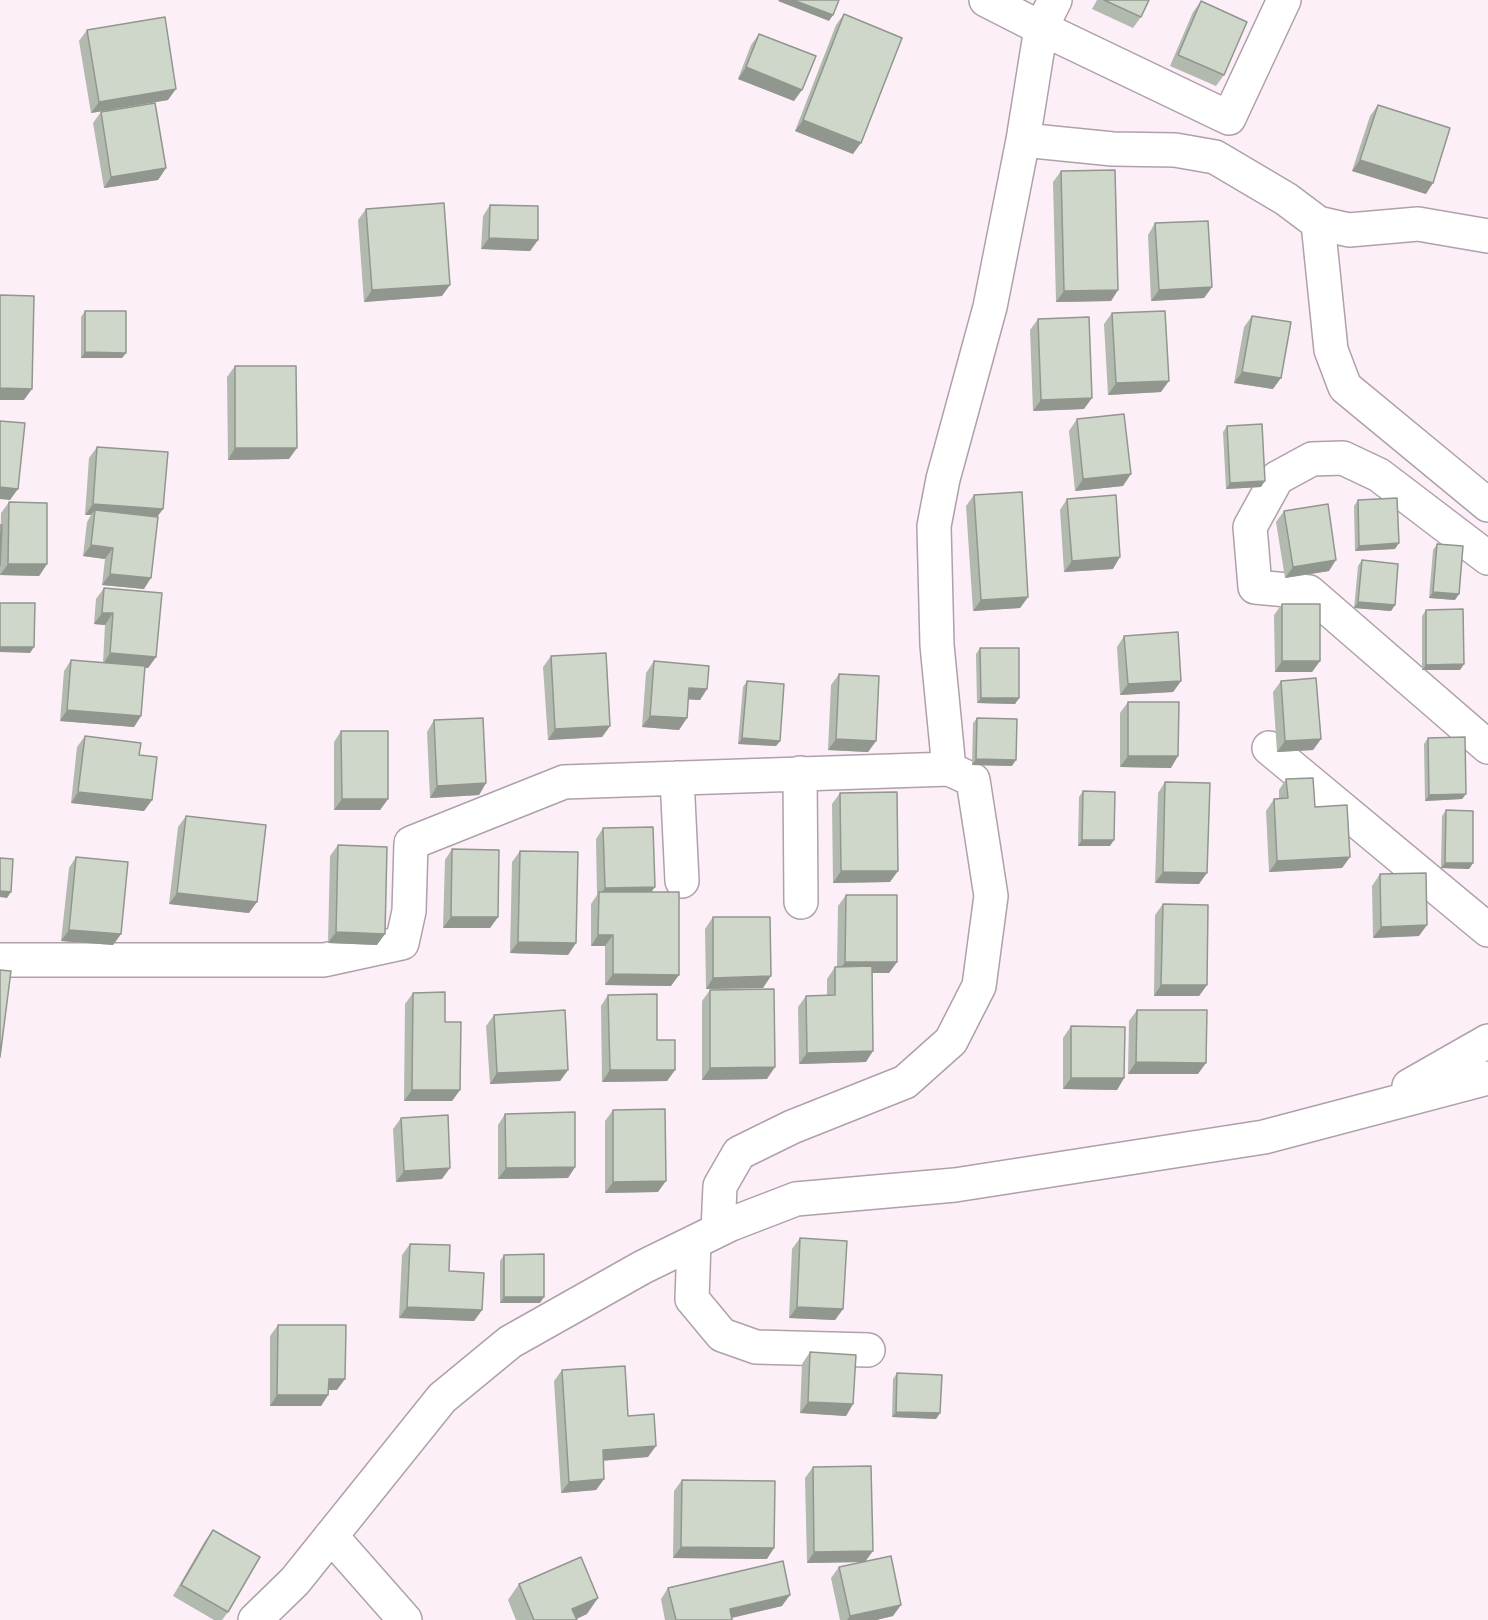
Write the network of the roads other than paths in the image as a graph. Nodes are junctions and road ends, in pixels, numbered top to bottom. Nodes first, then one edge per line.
1 (986, 0) edge
2 (1284, 0) edge
3 (1048, 14) edge
4 (1023, 140) junction
5 (1318, 223) junction
6 (1488, 236) edge
7 (1488, 505) edge
8 (1488, 558) edge
9 (1488, 747) edge
10 (1269, 748) dead end
11 (949, 770) junction
12 (800, 773) junction
13 (677, 778) junction
14 (682, 881) dead end
15 (801, 902) dead end
16 (1488, 930) edge
17 (0, 960) edge
18 (1488, 1041) edge
19 (1488, 1078) edge
20 (1368, 1110) junction
21 (706, 1236) junction
22 (868, 1350) dead end
23 (331, 1536) junction
24 (255, 1620) edge
25 (405, 1620) edge

1 - 3 street
2 - 3 street
3 - 4 street
4 - 5 street
4 - 11 street
5 - 6 street
5 - 7 street
8 - 9 street
10 - 16 street
11 - 12 street
11 - 21 street
12 - 13 street
12 - 15 street
13 - 14 street
13 - 17 street
18 - 20 street
19 - 20 street
20 - 21 street
21 - 22 street
21 - 23 street
23 - 24 street
23 - 25 street

